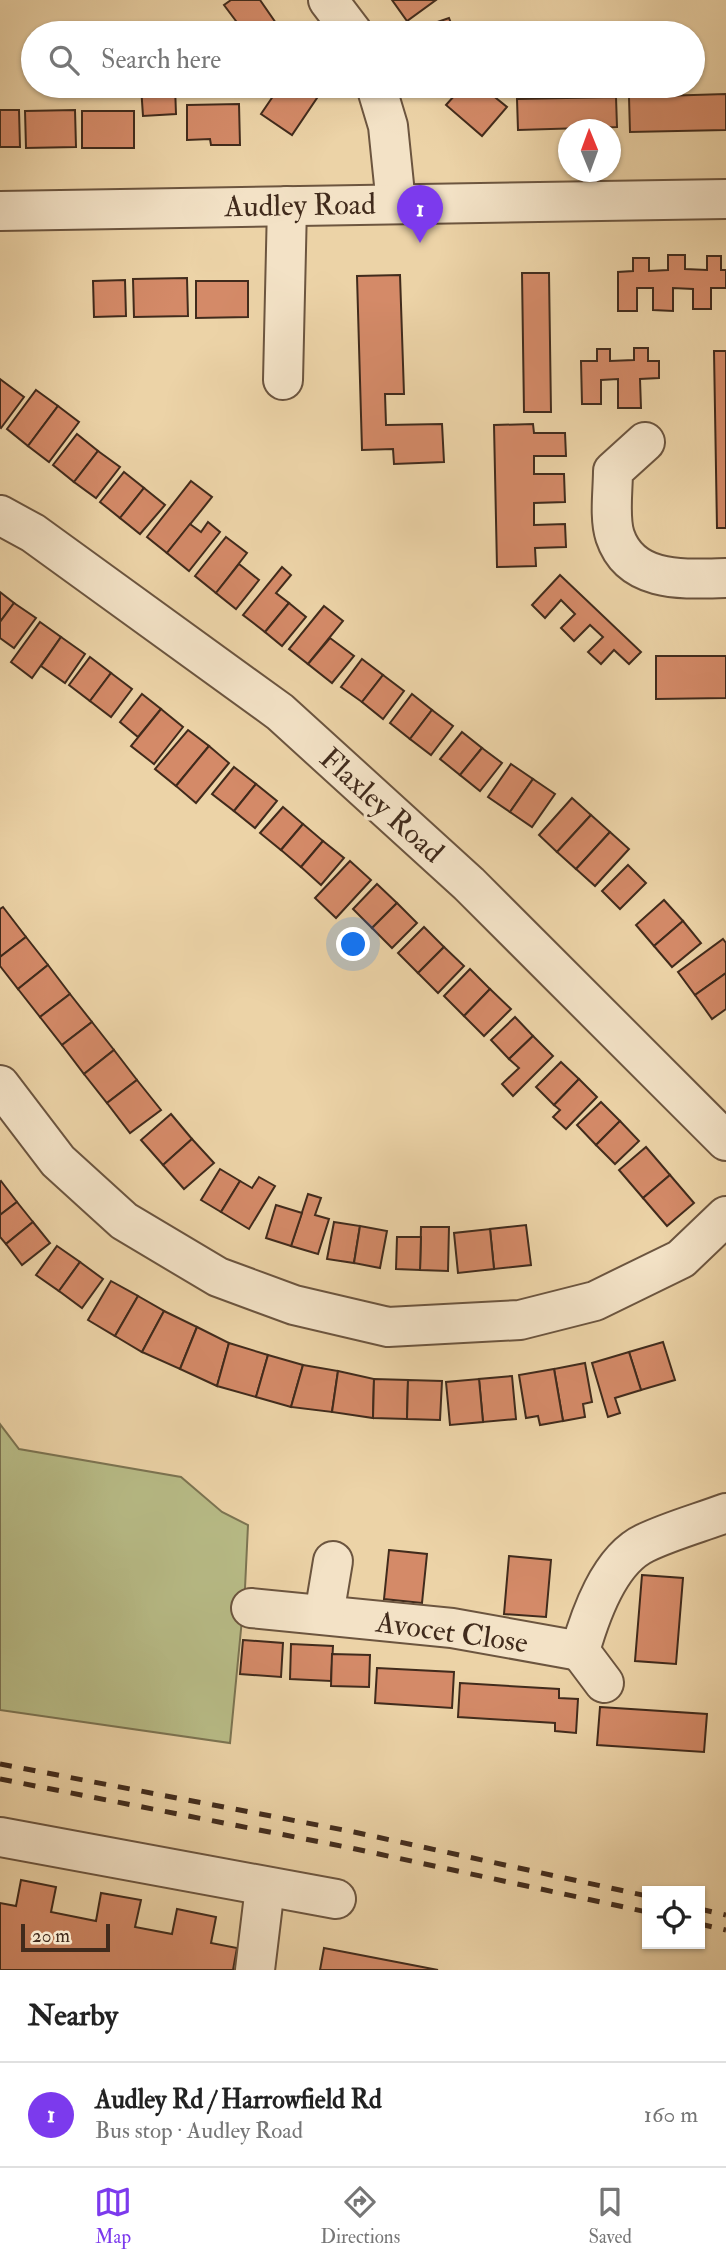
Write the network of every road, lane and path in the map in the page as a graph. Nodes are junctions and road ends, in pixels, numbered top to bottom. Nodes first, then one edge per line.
1 (328, 0) edge
2 (344, 21) edge
3 (380, 98) edge
4 (726, 199) edge
5 (396, 204) junction
6 (287, 205) junction
7 (0, 211) edge
8 (283, 380) dead end
9 (645, 442) dead end
10 (0, 515) edge
11 (726, 578) edge
12 (0, 1085) edge
13 (726, 1140) edge
14 (726, 1216) edge
15 (726, 1513) edge
16 (333, 1560) dead end
17 (251, 1608) dead end
18 (324, 1615) junction
19 (580, 1651) junction
20 (604, 1683) dead end
21 (0, 1837) edge
22 (265, 1887) junction
23 (336, 1899) dead end
24 (254, 1970) edge

1 - 2 street
3 - 5 street
4 - 5 street, Audley Road
5 - 6 street, Audley Road
6 - 7 street, Audley Road
6 - 8 street
9 - 11 street
10 - 13 street, Flaxley Road
12 - 14 street
15 - 19 street
16 - 18 street
17 - 18 street, Avocet Close
18 - 19 street, Avocet Close
19 - 20 street
21 - 22 street
22 - 23 street
22 - 24 street

